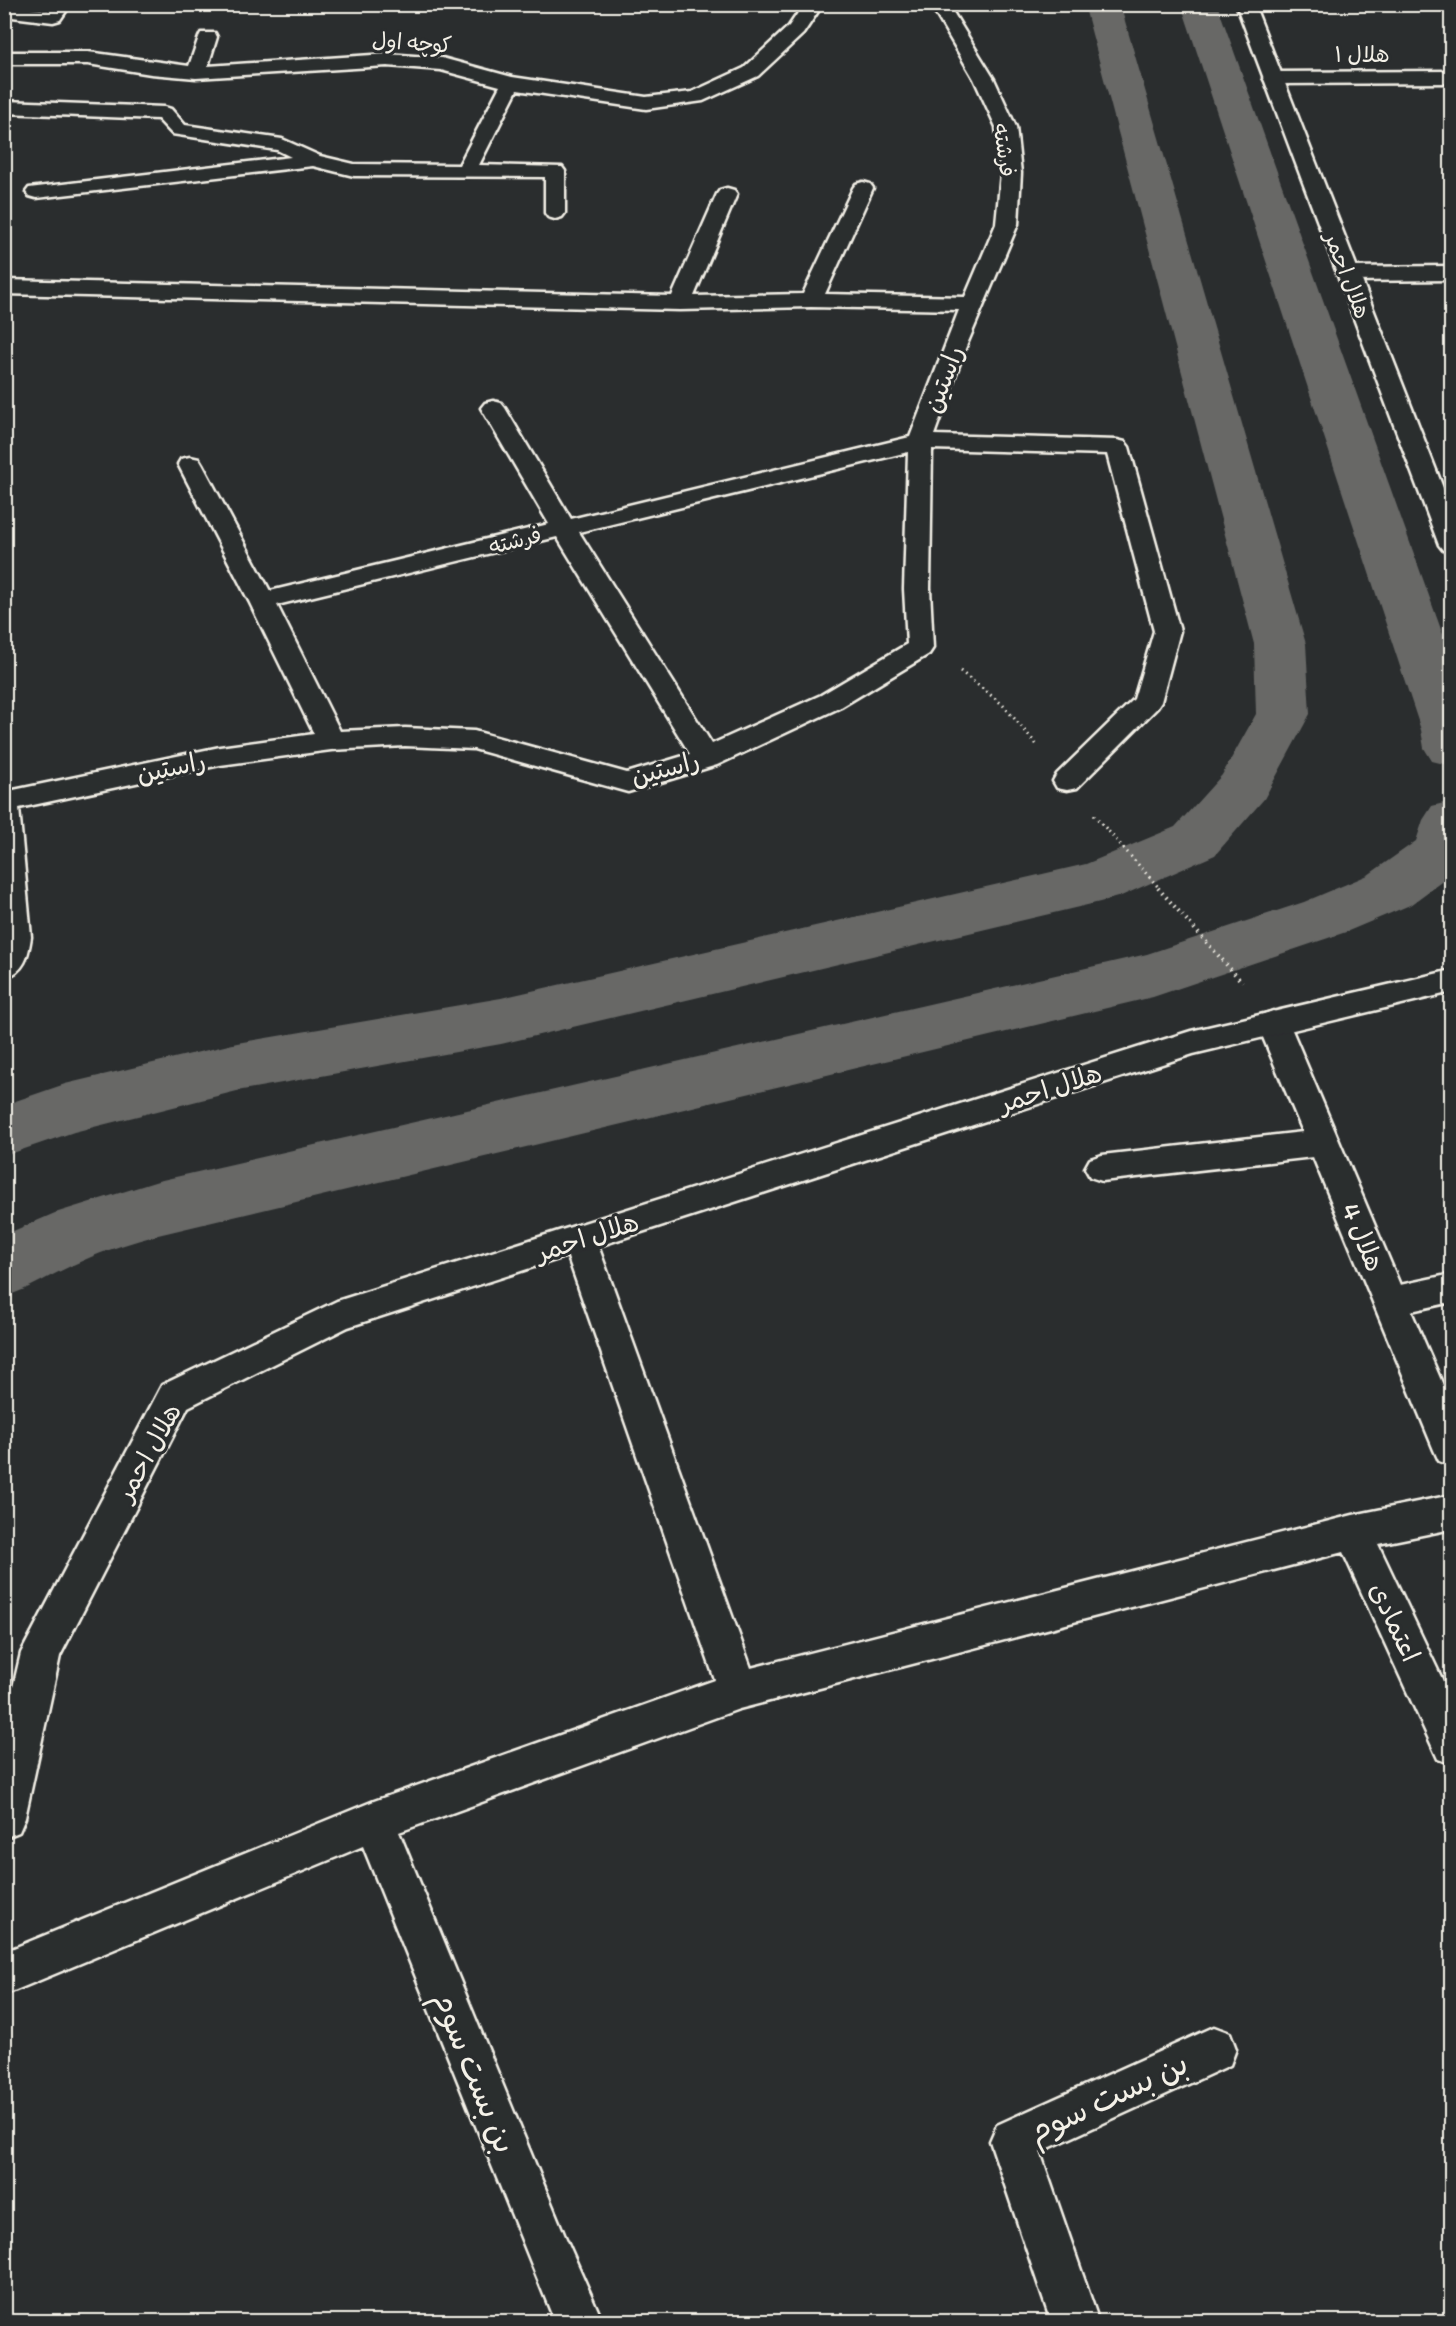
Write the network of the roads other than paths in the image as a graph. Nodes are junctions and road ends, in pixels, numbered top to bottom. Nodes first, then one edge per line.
1 (62, 4) edge
2 (814, 4) edge
3 (939, 4) edge
4 (1245, 4) edge
5 (4, 10) edge
6 (208, 37) dead end
7 (4, 58) edge
8 (195, 72) junction
9 (1452, 77) edge
10 (1273, 78) junction
11 (510, 83) junction
12 (4, 107) edge
13 (314, 160) junction
14 (466, 171) junction
15 (863, 188) dead end
16 (36, 192) dead end
17 (727, 194) dead end
18 (555, 213) dead end
19 (1452, 273) edge
20 (1348, 274) junction
21 (4, 287) edge
22 (811, 300) junction
23 (680, 303) junction
24 (973, 304) junction
25 (493, 408) dead end
26 (920, 442) junction
27 (190, 464) dead end
28 (564, 528) junction
29 (1452, 545) edge
30 (262, 601) junction
31 (331, 741) junction
32 (707, 758) junction
33 (1067, 781) road end
34 (5, 801) edge
35 (4, 967) edge
36 (1452, 981) edge
37 (1273, 1023) junction
38 (1323, 1143) junction
39 (1102, 1168) dead end
40 (579, 1240) junction
41 (1452, 1288) edge
42 (1390, 1301) junction
43 (1452, 1450) edge
44 (1452, 1512) edge
45 (1353, 1532) junction
46 (740, 1690) junction
47 (1452, 1745) edge
48 (4, 1818) edge
49 (374, 1821) junction
50 (4, 1974) edge
51 (1214, 2049) dead end
52 (579, 2322) edge
53 (1075, 2322) edge

1 - 5 street
2 - 11 street, کوچه اول
3 - 24 street, فرشته
4 - 10 street, هلال احمر
6 - 8 street
7 - 8 street, کوچه اول
8 - 11 street, کوچه اول
9 - 10 street, هلال ۱
10 - 20 street, هلال احمر
11 - 14 street
12 - 13 street
13 - 14 street
13 - 16 street
14 - 18 street
15 - 22 street
17 - 23 street
19 - 20 street
20 - 29 street, هلال احمر
21 - 23 street
22 - 23 street
22 - 24 street
24 - 26 street, راستین
25 - 28 street
26 - 28 street, فرشته
26 - 32 street, راستین
26 - 33 street, فرشته
27 - 30 street
28 - 30 street, فرشته
28 - 32 street
30 - 31 street
31 - 32 street, راستین
31 - 34 street, راستین
34 - 35 street
36 - 37 street, هلال احمر
37 - 38 street, هلال 4
37 - 40 street, هلال احمر
38 - 39 street
38 - 42 street, هلال 4
40 - 46 street
40 - 48 street, هلال احمر
41 - 42 street
42 - 43 street, هلال 4
44 - 45 street
45 - 46 street
45 - 47 street, اعتمادی
46 - 49 street
49 - 50 street
49 - 52 street, بن بست سوم
51 - 53 street, بن بست سوم

